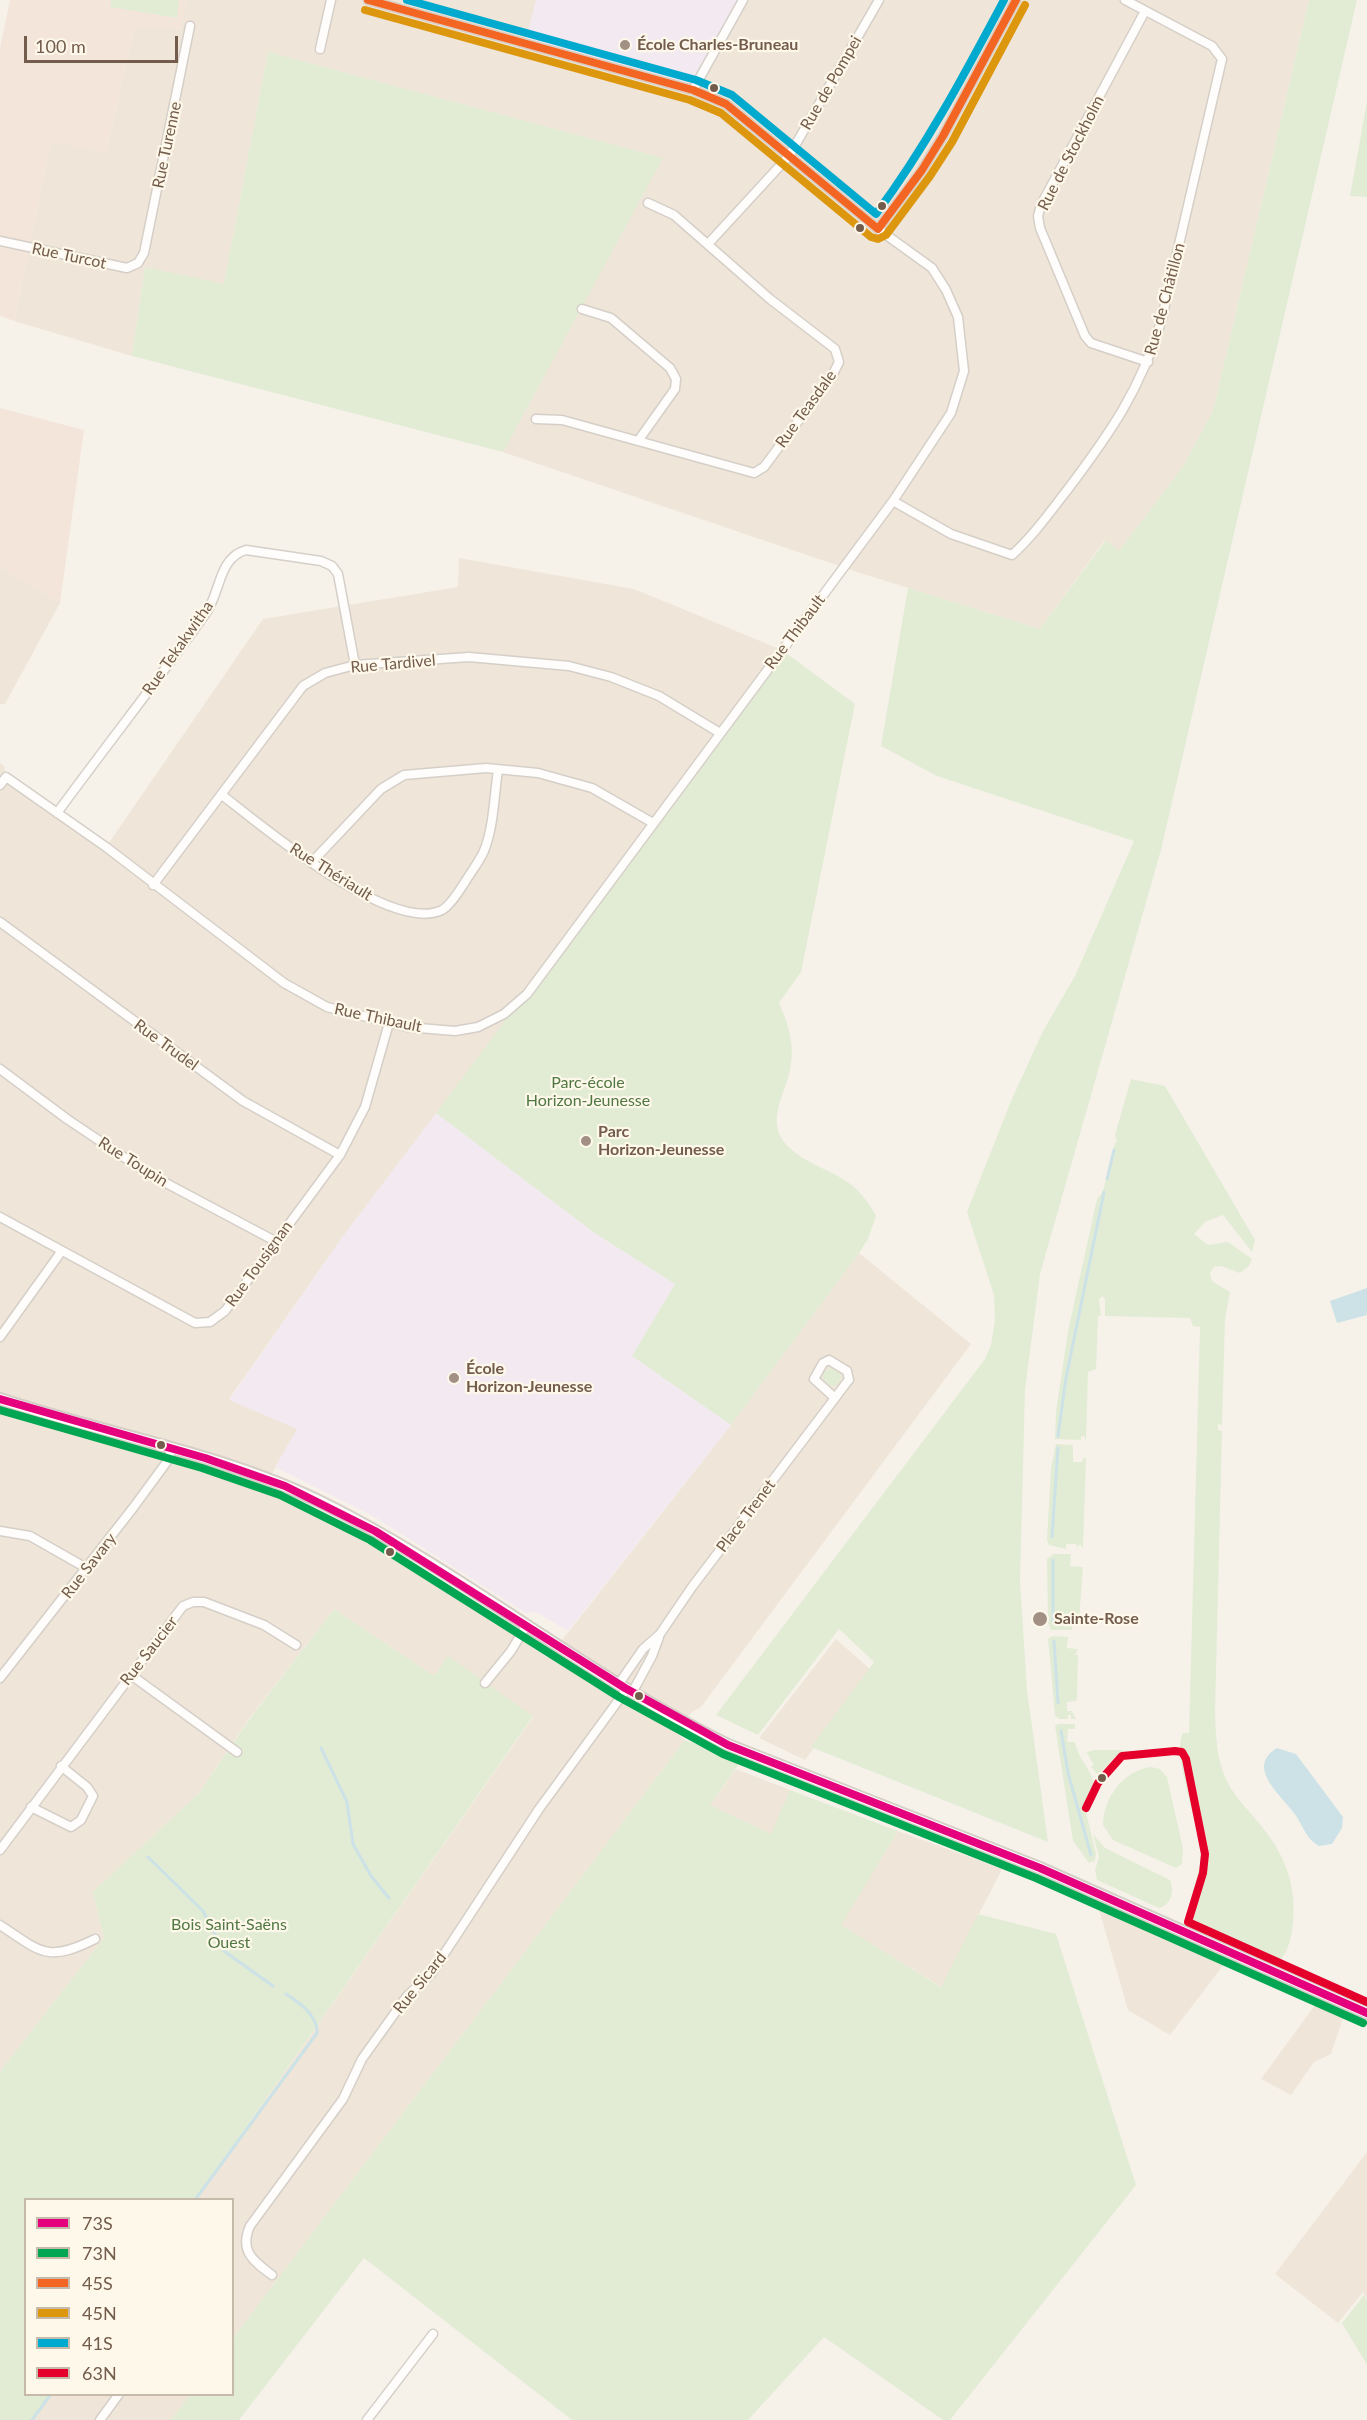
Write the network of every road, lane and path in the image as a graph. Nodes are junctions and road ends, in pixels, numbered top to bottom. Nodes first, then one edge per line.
1 (331, 0) edge
2 (368, 0) edge
3 (743, 0) edge
4 (879, 0) edge
5 (1016, 0) edge
6 (1125, 0) edge
7 (1145, 11) junction
8 (190, 26) dead end
9 (320, 49) dead end
10 (693, 90) junction
11 (789, 156) junction
12 (648, 203) dead end
13 (878, 229) junction
14 (0, 241) edge
15 (708, 244) junction
16 (138, 263) joint
17 (582, 309) dead end
18 (1148, 362) junction
19 (536, 419) dead end
20 (638, 441) junction
21 (893, 501) junction
22 (355, 665) junction
23 (720, 733) junction
24 (498, 770) junction
25 (0, 785) edge
26 (222, 795) junction
27 (57, 813) junction
28 (653, 823) junction
29 (312, 862) junction
30 (153, 885) junction
31 (0, 922) edge
32 (388, 1023) junction
33 (0, 1069) edge
34 (340, 1155) junction
35 (0, 1217) edge
36 (275, 1241) junction
37 (61, 1252) junction
38 (0, 1336) edge
39 (835, 1398) junction
40 (0, 1399) edge
41 (172, 1449) junction
42 (0, 1531) edge
43 (87, 1569) junction
44 (526, 1626) junction
45 (660, 1634) junction
46 (296, 1645) dead end
47 (131, 1675) junction
48 (0, 1678) edge
49 (486, 1683) dead end
50 (625, 1689) junction
51 (237, 1752) dead end
52 (61, 1766) junction
53 (31, 1807) junction
54 (0, 1850) edge
55 (0, 1925) edge
56 (95, 1939) dead end
57 (1367, 2013) edge
58 (272, 2275) dead end
59 (433, 2334) dead end
60 (118, 2396) edge
61 (100, 2420) edge
62 (367, 2420) edge

1 - 9 street
2 - 10 street, Rue Thibault
3 - 10 street
4 - 11 street, Rue de Pompei
5 - 13 street
6 - 7 street, Rue de Châtillon
7 - 18 street, Rue de Châtillon
7 - 18 street, Rue de Stockholm
8 - 16 street, Rue Turenne
10 - 11 street, Rue Thibault
11 - 13 street, Rue Thibault
11 - 15 street, Rue de Pompei
12 - 15 street, Rue Teasdale
13 - 21 street, Rue Thibault
14 - 16 street, Rue Turcot
15 - 20 street, Rue Teasdale
17 - 20 street
18 - 21 street, Rue de Châtillon
19 - 20 street, Rue Teasdale
21 - 23 street, Rue Thibault
22 - 23 street, Rue Tardivel
22 - 26 street, Rue Tardivel
22 - 27 street, Rue Tekakwitha
23 - 28 street, Rue Thibault
24 - 28 street
24 - 29 street
24 - 29 street, Rue Thériault
25 - 27 street, Rue Thibault
26 - 29 street, Rue Thériault
26 - 30 street, Rue Tardivel
27 - 30 street, Rue Thibault
28 - 32 street, Rue Thibault
30 - 32 street, Rue Thibault
31 - 34 street, Rue Trudel
32 - 34 street, Rue Tousignan
33 - 36 street, Rue Toupin
34 - 36 street, Rue Tousignan
35 - 37 street, Rue Tousignan
36 - 37 street, Rue Tousignan
37 - 38 street
39 - 39 street, Place Trenet
39 - 45 street, Place Trenet
40 - 41 street
41 - 43 street, Rue Savary
41 - 44 street
42 - 43 street
43 - 48 street, Rue Savary
44 - 49 street
44 - 50 street
45 - 50 street, Place Trenet
45 - 50 street, Place Trenet
46 - 47 street, Rue Saucier
47 - 51 street
47 - 52 street, Rue Saucier
50 - 57 street
50 - 58 street, Rue Sicard
52 - 53 street, Rue Saucier
52 - 53 street
53 - 54 street, Rue Saucier
55 - 56 street
59 - 62 street
60 - 61 street

